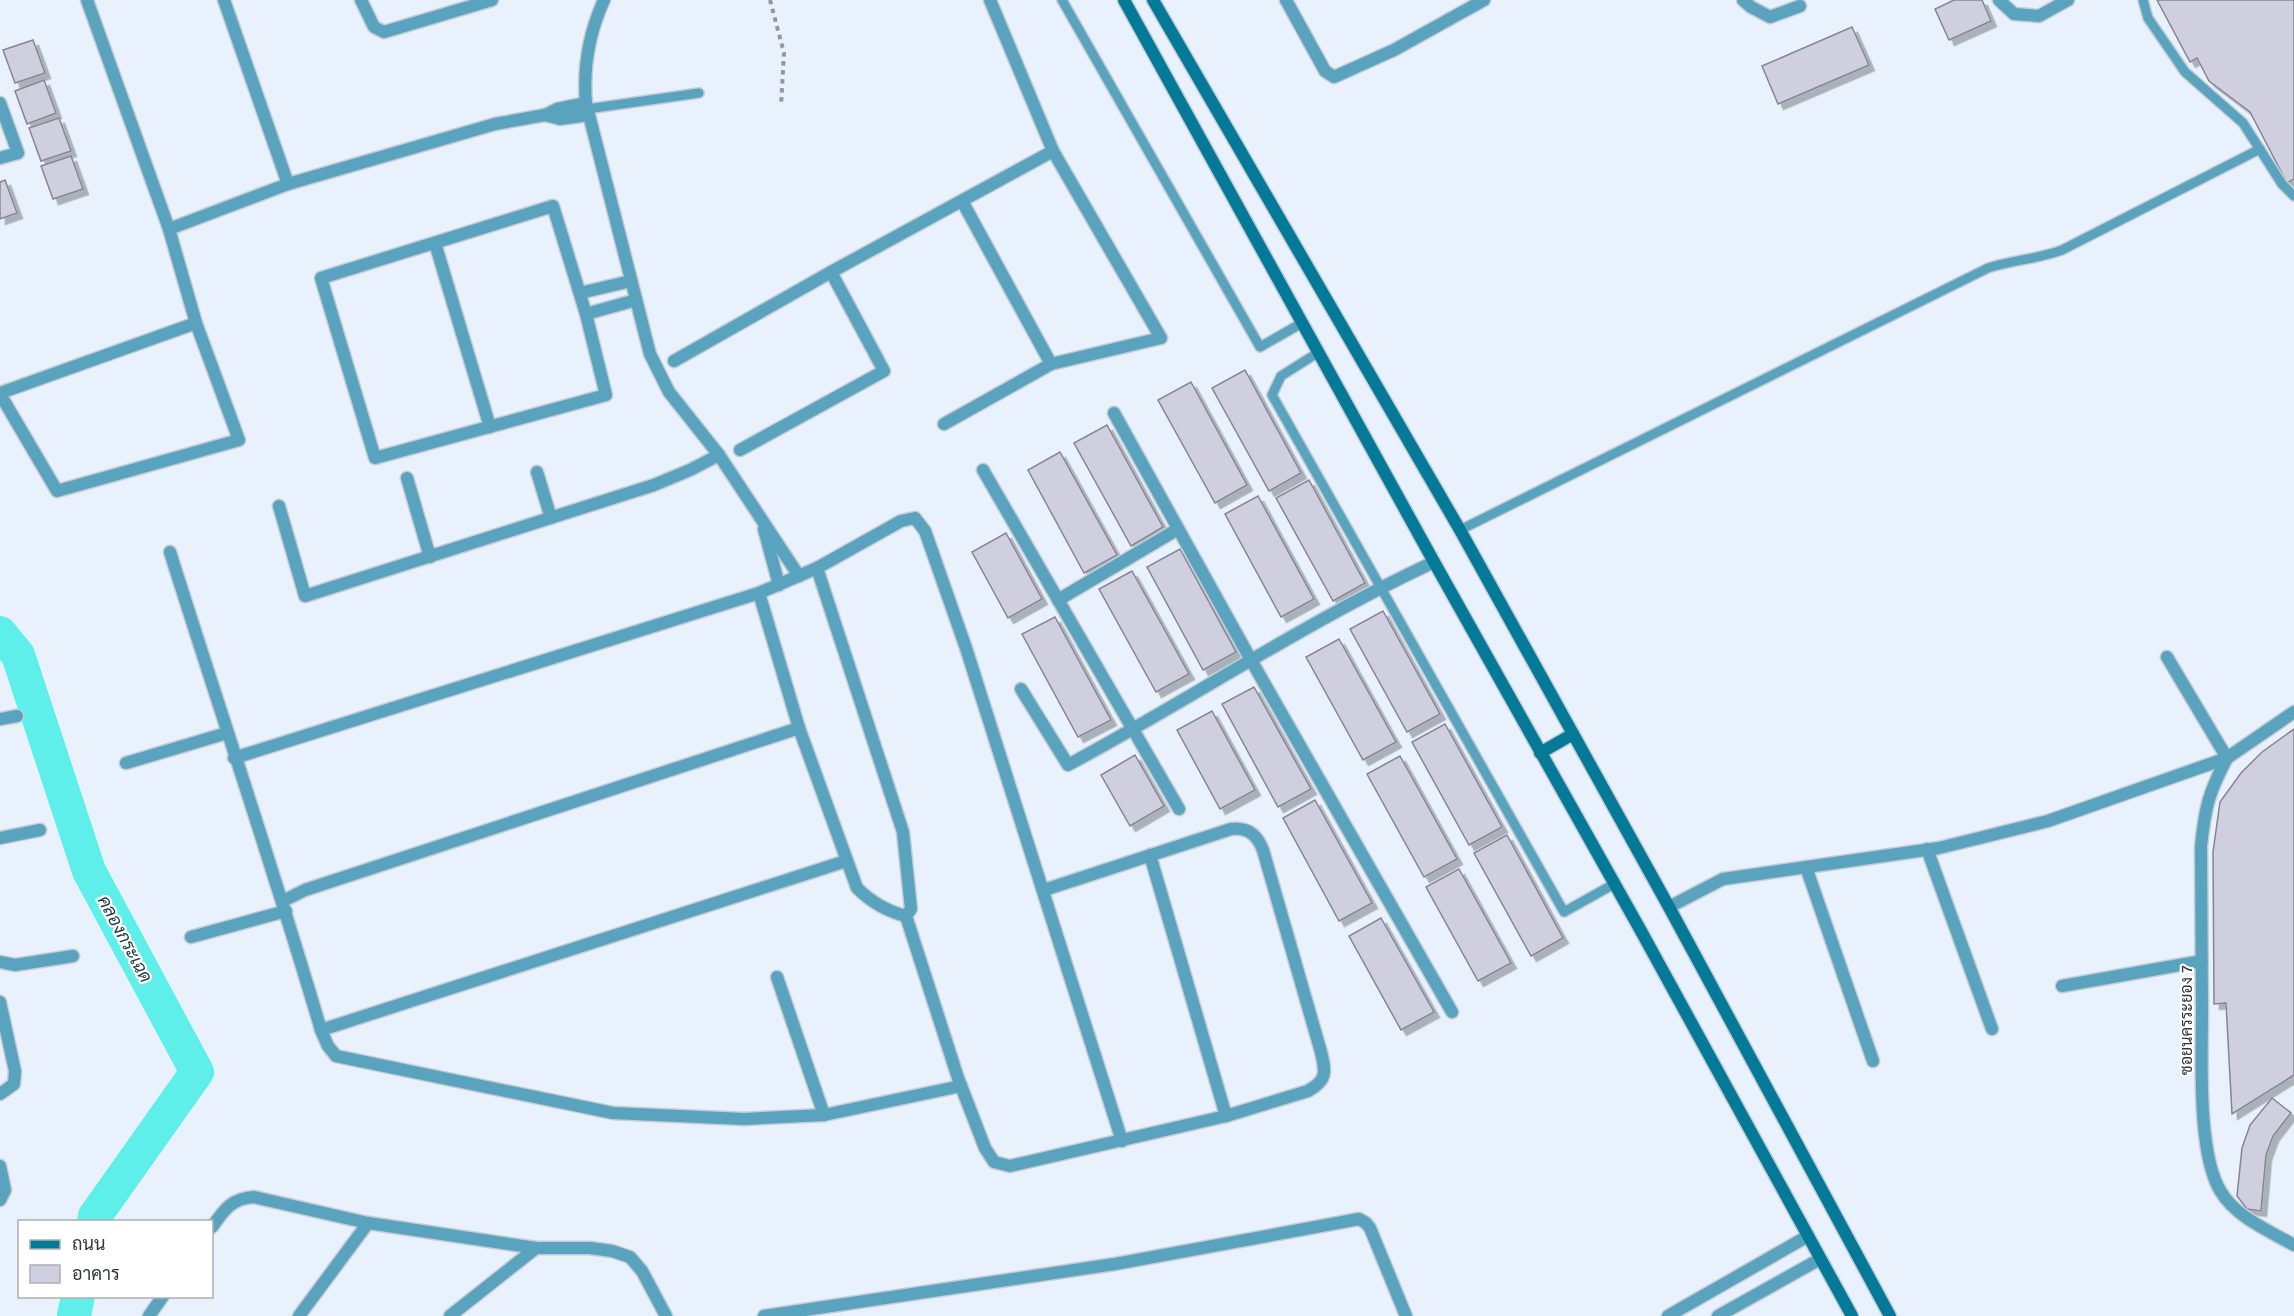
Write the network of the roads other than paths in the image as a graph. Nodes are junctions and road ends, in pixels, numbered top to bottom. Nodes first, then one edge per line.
1 (87, 0) edge
2 (224, 0) edge
3 (362, 0) edge
4 (492, 0) edge
5 (604, 0) edge
6 (990, 0) edge
7 (1062, 0) edge
8 (1124, 0) edge
9 (1153, 0) edge
10 (1286, 0) edge
11 (1484, 0) edge
12 (1743, 0) edge
13 (1999, 0) edge
14 (2068, 0) edge
15 (2143, 0) edge
16 (1800, 6) dead end
17 (699, 93) dead end
18 (0, 103) edge
19 (587, 109) junction
20 (2260, 149) junction
21 (1053, 151) junction
22 (0, 158) edge
23 (288, 184) junction
24 (2294, 195) edge
25 (962, 201) junction
26 (169, 229) junction
27 (435, 243) junction
28 (831, 272) junction
29 (631, 281) junction
30 (580, 293) junction
31 (636, 300) junction
32 (586, 314) junction
33 (196, 323) junction
34 (1302, 323) junction
35 (1319, 352) junction
36 (674, 361) dead end
37 (1051, 364) junction
38 (0, 393) edge
39 (1114, 412) dead end
40 (944, 424) dead end
41 (490, 427) junction
42 (740, 450) dead end
43 (718, 455) junction
44 (983, 470) dead end
45 (537, 472) dead end
46 (407, 478) dead end
47 (279, 506) dead end
48 (551, 518) junction
49 (762, 519) junction
50 (1178, 529) junction
51 (1460, 530) junction
52 (170, 552) dead end
53 (430, 557) junction
54 (1434, 562) junction
55 (817, 568) junction
56 (800, 576) junction
57 (779, 585) junction
58 (1379, 587) junction
59 (759, 593) junction
60 (1058, 600) junction
61 (2168, 657) dead end
62 (1251, 660) junction
63 (1021, 689) dead end
64 (2294, 712) edge
65 (17, 716) dead end
66 (0, 719) edge
67 (799, 728) junction
68 (1134, 729) junction
69 (227, 734) junction
70 (1573, 734) junction
71 (1540, 753) junction
72 (234, 758) junction
73 (2227, 758) junction
74 (126, 762) dead end
75 (1179, 809) dead end
76 (40, 830) dead end
77 (0, 838) edge
78 (1927, 849) junction
79 (1150, 855) junction
80 (846, 861) junction
81 (1806, 867) junction
82 (1614, 884) junction
83 (1044, 890) junction
84 (284, 906) junction
85 (1669, 907) junction
86 (906, 916) junction
87 (190, 937) dead end
88 (73, 956) dead end
89 (2202, 961) junction
90 (0, 962) edge
91 (15, 965) junction
92 (0, 974) edge
93 (777, 977) dead end
94 (2062, 986) dead end
95 (0, 1002) edge
96 (1452, 1012) dead end
97 (1992, 1029) dead end
98 (321, 1030) junction
99 (1873, 1061) dead end
100 (961, 1086) junction
101 (0, 1094) edge
102 (824, 1114) junction
103 (1226, 1116) junction
104 (1122, 1141) junction
105 (0, 1166) edge
106 (0, 1200) edge
107 (368, 1223) junction
108 (213, 1226) edge
109 (1808, 1236) junction
110 (2294, 1245) edge
111 (537, 1248) junction
112 (1820, 1259) junction
113 (162, 1298) edge
114 (451, 1315) edge
115 (149, 1316) edge
116 (299, 1316) edge
117 (666, 1316) edge
118 (764, 1316) edge
119 (1406, 1316) edge
120 (1668, 1316) edge
121 (1718, 1316) edge
122 (1852, 1316) edge
123 (1890, 1316) edge

1 - 26 street
2 - 23 street
3 - 4 street
5 - 19 street
6 - 21 street
7 - 34 lane
8 - 34 street
9 - 51 street
10 - 11 street
12 - 16 street
13 - 14 street
15 - 20 lane
17 - 19 lane
18 - 22 street
19 - 23 street
19 - 29 street
20 - 24 lane
20 - 51 lane
21 - 25 street
21 - 37 street
23 - 26 street
25 - 28 street
25 - 37 street
26 - 33 street
27 - 30 street
27 - 41 street
27 - 41 street
28 - 36 street
28 - 42 street
29 - 30 street
29 - 31 street
30 - 32 street
31 - 32 street
31 - 43 street
32 - 41 street
33 - 38 street
33 - 38 street
34 - 35 street
35 - 54 street
35 - 58 lane
37 - 40 street
39 - 50 street
43 - 48 street
43 - 49 street
44 - 60 street
45 - 48 street
46 - 53 street
47 - 53 street
48 - 53 street
49 - 56 street
49 - 57 street
50 - 60 street
50 - 62 street
51 - 70 street
52 - 69 street
54 - 58 street
54 - 71 street
55 - 56 street
55 - 83 street
55 - 86 street
56 - 57 street
57 - 59 street
58 - 62 street
58 - 82 lane
59 - 67 street
59 - 72 street
60 - 68 street
61 - 73 street
62 - 68 street
62 - 96 street
63 - 68 street
64 - 73 street
65 - 66 street
67 - 80 street
67 - 84 street
68 - 75 street
69 - 72 street
69 - 74 street
70 - 71 street
70 - 85 street
71 - 82 street
72 - 84 street
73 - 78 street
73 - 89 street, ซอยนครระยอง 7
76 - 77 street
78 - 81 street
78 - 97 street
79 - 83 street
79 - 103 street
79 - 103 street
80 - 86 street
80 - 98 street
81 - 85 street
81 - 99 street
82 - 109 street
83 - 104 street
84 - 87 street
84 - 98 street
85 - 123 street
86 - 100 street
88 - 91 street
89 - 94 street
89 - 110 street, ซอยนครระยอง 7
90 - 91 street
91 - 92 street
93 - 102 street
95 - 101 street
98 - 102 street
100 - 102 street
100 - 104 street
103 - 104 street
105 - 106 street
107 - 108 street
107 - 111 street
107 - 116 street
109 - 112 street
109 - 120 street
111 - 114 street
111 - 117 street
112 - 121 street
112 - 122 street
113 - 115 street
118 - 119 street

